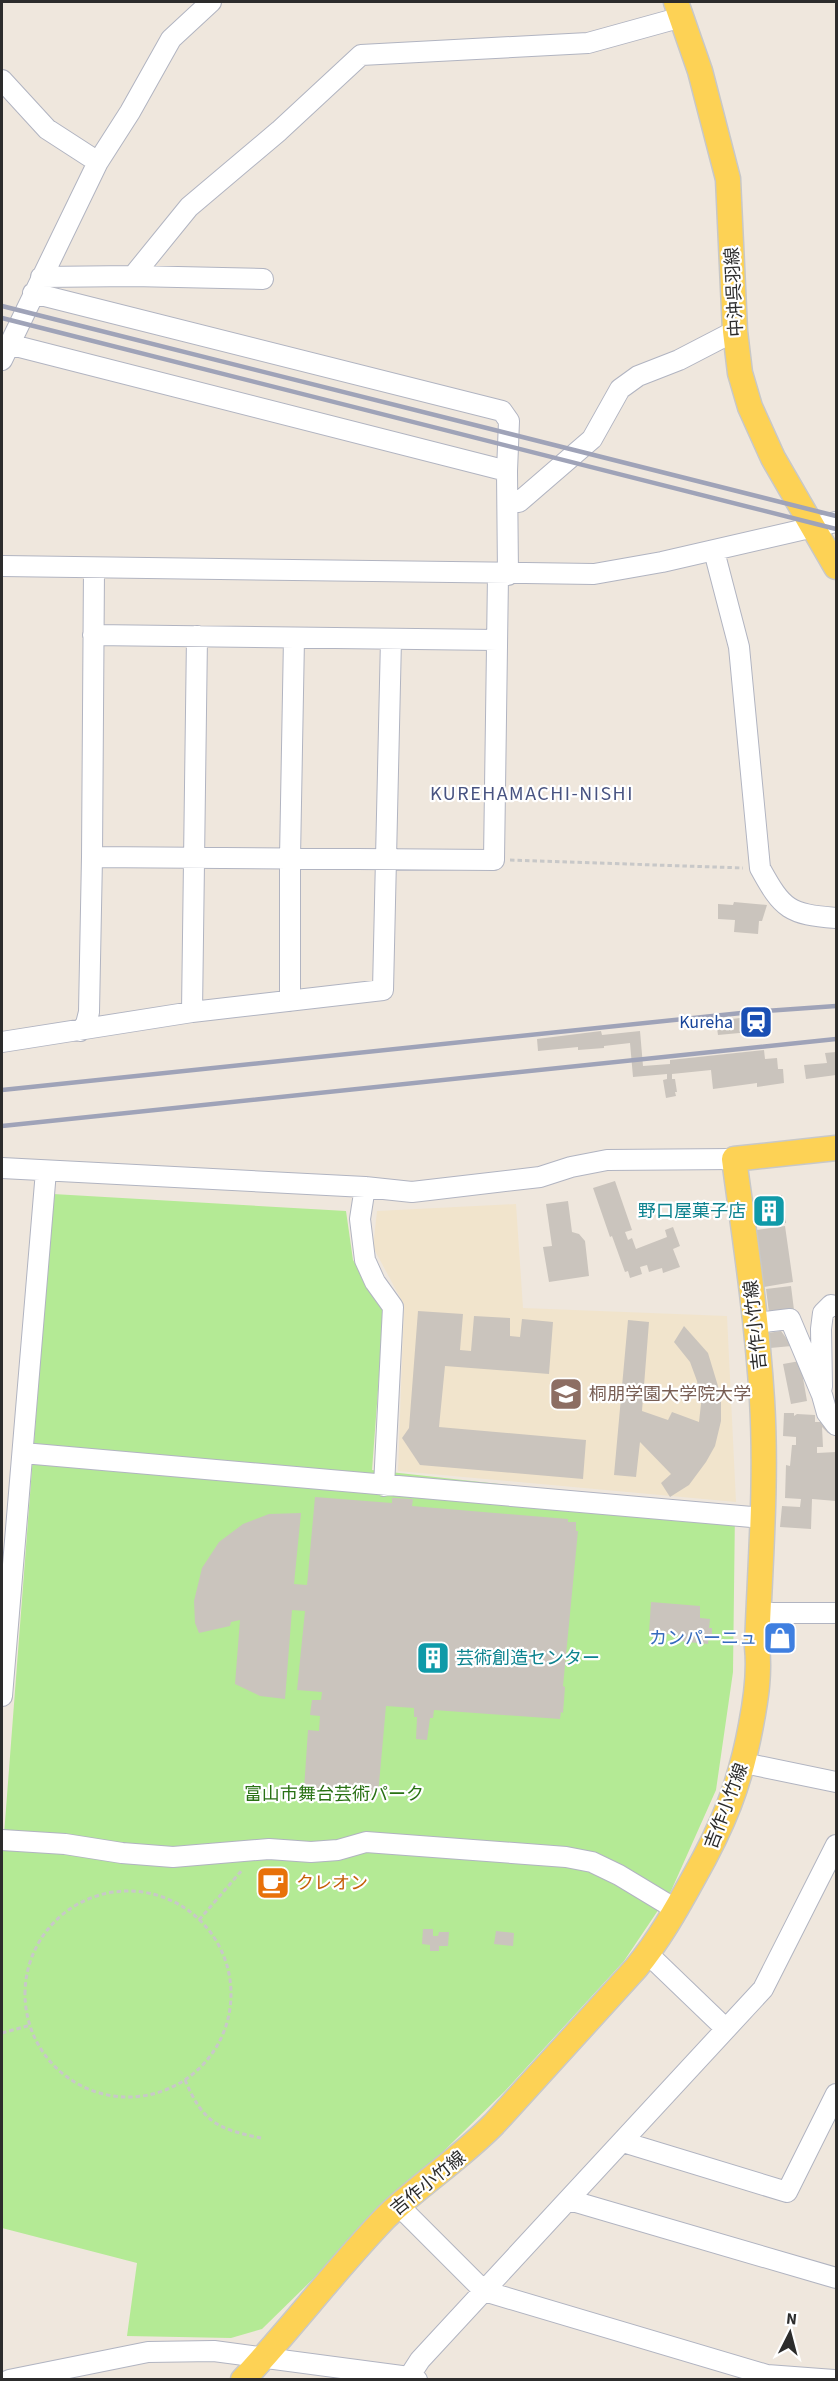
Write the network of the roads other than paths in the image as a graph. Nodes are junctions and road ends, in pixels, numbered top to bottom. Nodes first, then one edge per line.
1 (211, 2) edge
2 (679, 9) edge
3 (2, 80) edge
4 (98, 162) junction
5 (133, 276) junction
6 (263, 279) dead end
7 (37, 285) junction
8 (735, 331) junction
9 (5, 352) edge
10 (507, 471) junction
11 (519, 502) dead end
12 (837, 522) edge
13 (812, 527) junction
14 (714, 551) junction
15 (2, 566) edge
16 (837, 567) edge
17 (94, 568) junction
18 (503, 575) junction
19 (93, 635) junction
20 (197, 636) junction
21 (294, 638) junction
22 (391, 639) junction
23 (497, 640) junction
24 (93, 857) junction
25 (193, 858) junction
26 (290, 858) junction
27 (386, 859) junction
28 (837, 918) edge
29 (290, 1001) junction
30 (192, 1012) junction
31 (80, 1031) junction
32 (2, 1042) edge
33 (837, 1148) edge
34 (734, 1159) junction
35 (2, 1168) edge
36 (46, 1171) junction
37 (366, 1187) junction
38 (837, 1306) edge
39 (756, 1323) junction
40 (822, 1395) junction
41 (837, 1425) edge
42 (23, 1453) junction
43 (384, 1486) junction
44 (763, 1518) junction
45 (758, 1612) junction
46 (837, 1613) edge
47 (2, 1696) edge
48 (744, 1763) junction
49 (837, 1782) edge
50 (2, 1840) edge
51 (837, 1845) edge
52 (677, 1910) junction
53 (648, 1954) junction
54 (726, 2029) junction
55 (837, 2094) edge
56 (623, 2142) junction
57 (568, 2200) junction
58 (399, 2206) junction
59 (837, 2278) edge
60 (484, 2291) junction
61 (263, 2357) junction
62 (766, 2377) edge
63 (413, 2378) edge
64 (9, 2379) edge
65 (243, 2379) edge
66 (834, 2379) edge

1 - 4 street
2 - 5 street
2 - 8 main road, 中沖呉羽線
3 - 4 street
4 - 7 street
5 - 6 street
5 - 7 street
7 - 9 street
7 - 10 street
8 - 11 street
8 - 13 main road, 中沖呉羽線
9 - 10 street
10 - 18 street
12 - 13 street
13 - 14 street
13 - 16 main road, 中沖呉羽線
14 - 18 street
14 - 28 street
15 - 17 street
17 - 18 street
17 - 19 street
18 - 23 street
19 - 20 street
19 - 24 street
20 - 21 street
20 - 25 street
21 - 22 street
21 - 26 street
22 - 23 street
22 - 27 street
23 - 27 street
24 - 25 street
24 - 31 street
25 - 26 street
25 - 30 street
26 - 27 street
26 - 29 street
27 - 29 street
29 - 30 street
30 - 31 street
31 - 32 street
33 - 34 main road
34 - 37 street
34 - 39 main road, 吉作小竹線
35 - 36 street
36 - 37 street
36 - 42 street
37 - 43 street
38 - 40 street
39 - 40 street
39 - 44 main road, 吉作小竹線
40 - 41 street
42 - 43 street
42 - 47 street
43 - 44 street
44 - 45 main road, 吉作小竹線
45 - 46 street
45 - 48 main road, 吉作小竹線
48 - 49 street
48 - 52 main road, 吉作小竹線
50 - 52 street
51 - 54 street
52 - 53 main road, 吉作小竹線
53 - 54 street
53 - 58 main road, 吉作小竹線
54 - 56 street
55 - 56 street
56 - 57 street
57 - 59 street
57 - 60 street
58 - 60 street
58 - 61 main road, 吉作小竹線
60 - 62 street
60 - 63 street
61 - 63 street
61 - 64 street
61 - 65 main road, 吉作小竹線
62 - 66 street

